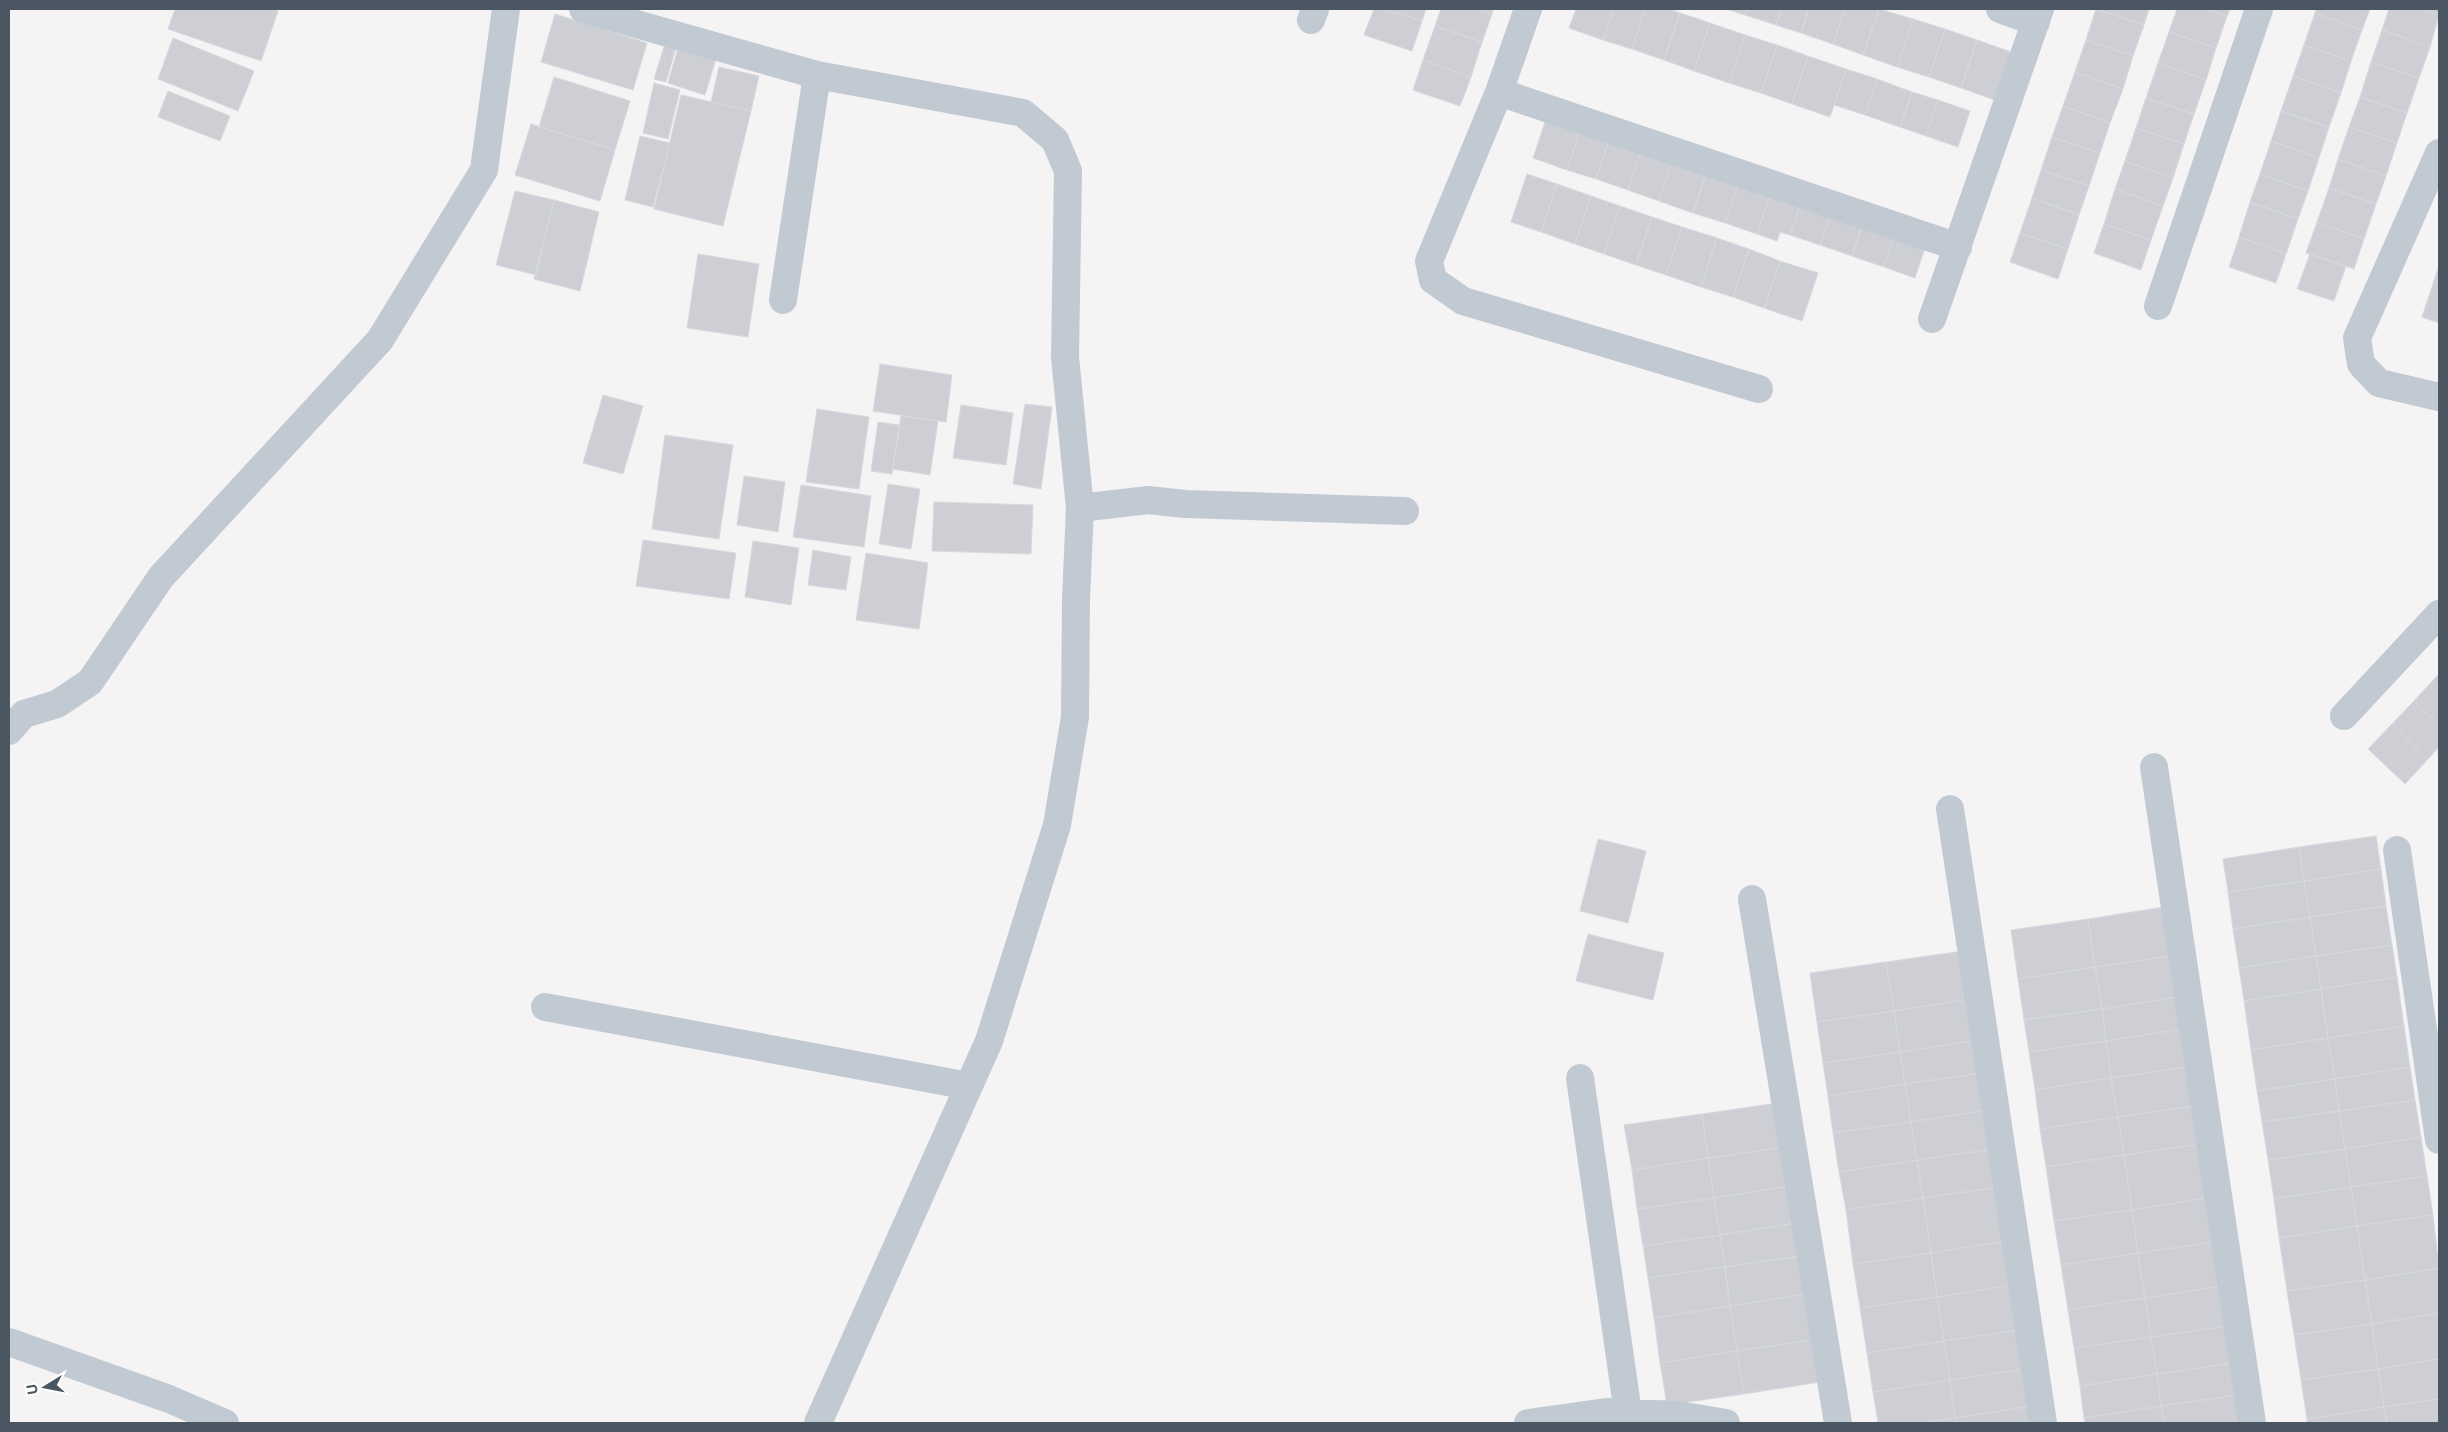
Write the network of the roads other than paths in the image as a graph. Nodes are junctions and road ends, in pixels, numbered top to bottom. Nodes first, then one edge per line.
1 (506, 9) edge
2 (583, 9) edge
3 (1528, 9) edge
4 (2000, 9) edge
5 (2260, 9) edge
6 (2038, 15) edge
7 (817, 75) junction
8 (1499, 92) junction
9 (2439, 153) edge
10 (1958, 247) junction
11 (783, 300) dead end
12 (2158, 306) dead end
13 (1932, 319) dead end
14 (1759, 389) dead end
15 (2439, 396) edge
16 (1080, 508) junction
17 (1405, 511) dead end
18 (2439, 614) edge
19 (14, 714) edge
20 (2344, 716) dead end
21 (2154, 768) dead end
22 (1950, 809) dead end
23 (2397, 850) dead end
24 (1752, 899) dead end
25 (545, 1007) dead end
26 (1580, 1078) dead end
27 (969, 1086) junction
28 (2439, 1140) edge
29 (9, 1342) edge
30 (1628, 1413) junction
31 (224, 1423) edge
32 (818, 1423) edge
33 (1528, 1423) edge
34 (1726, 1423) edge
35 (1838, 1423) edge
36 (2043, 1423) edge
37 (2252, 1423) edge

1 - 19 street
2 - 7 street
3 - 8 street
4 - 6 street
5 - 12 street
6 - 10 street
7 - 11 street
7 - 16 street
8 - 10 street
8 - 14 street
9 - 15 street
10 - 13 street
16 - 17 street
16 - 27 street
18 - 20 street
21 - 37 street
22 - 36 street
23 - 28 street
24 - 35 street
25 - 27 street
26 - 30 street
27 - 32 street
29 - 31 street
30 - 33 street
30 - 34 street

